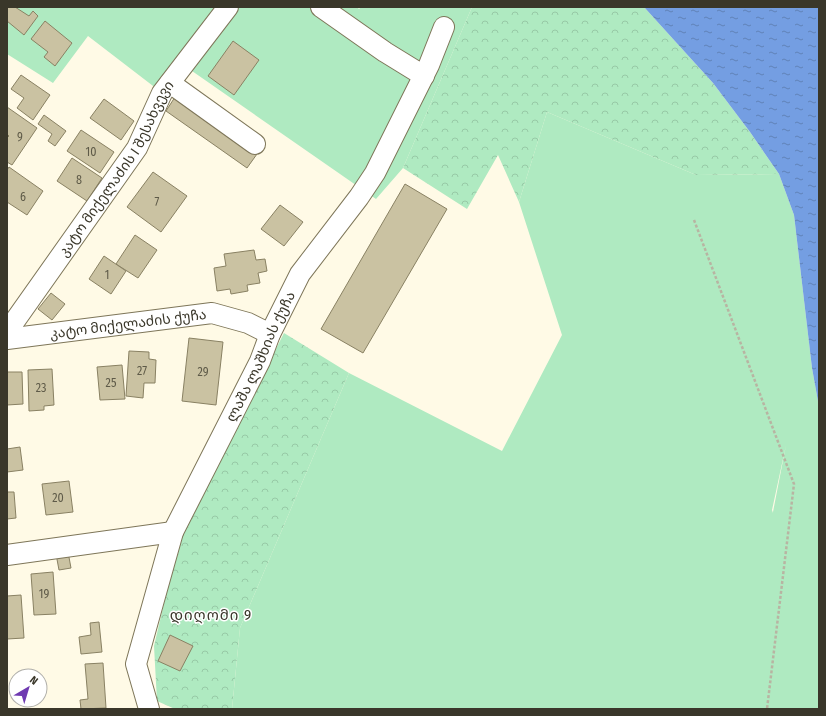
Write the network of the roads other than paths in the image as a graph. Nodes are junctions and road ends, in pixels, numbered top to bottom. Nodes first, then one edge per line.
1 (228, 7) edge
2 (321, 7) edge
3 (444, 27) dead end
4 (424, 76) junction
5 (170, 83) junction
6 (255, 144) dead end
7 (7, 332) edge
8 (270, 334) junction
9 (7, 339) edge
10 (173, 532) junction
11 (7, 554) edge
12 (148, 709) edge

1 - 5 street, კატო მიქელაძის I შესახვევი
2 - 4 street
3 - 4 street, ლაშა ლაშხიას ქუჩა
4 - 8 street, ლაშა ლაშხიას ქუჩა
5 - 6 street
5 - 7 street, კატო მიქელაძის I შესახვევი
8 - 9 street, კატო მიქელაძის ქუჩა
8 - 10 street, ლაშა ლაშხიას ქუჩა
10 - 11 street
10 - 12 street, ლაშა ლაშხიას ქუჩა

